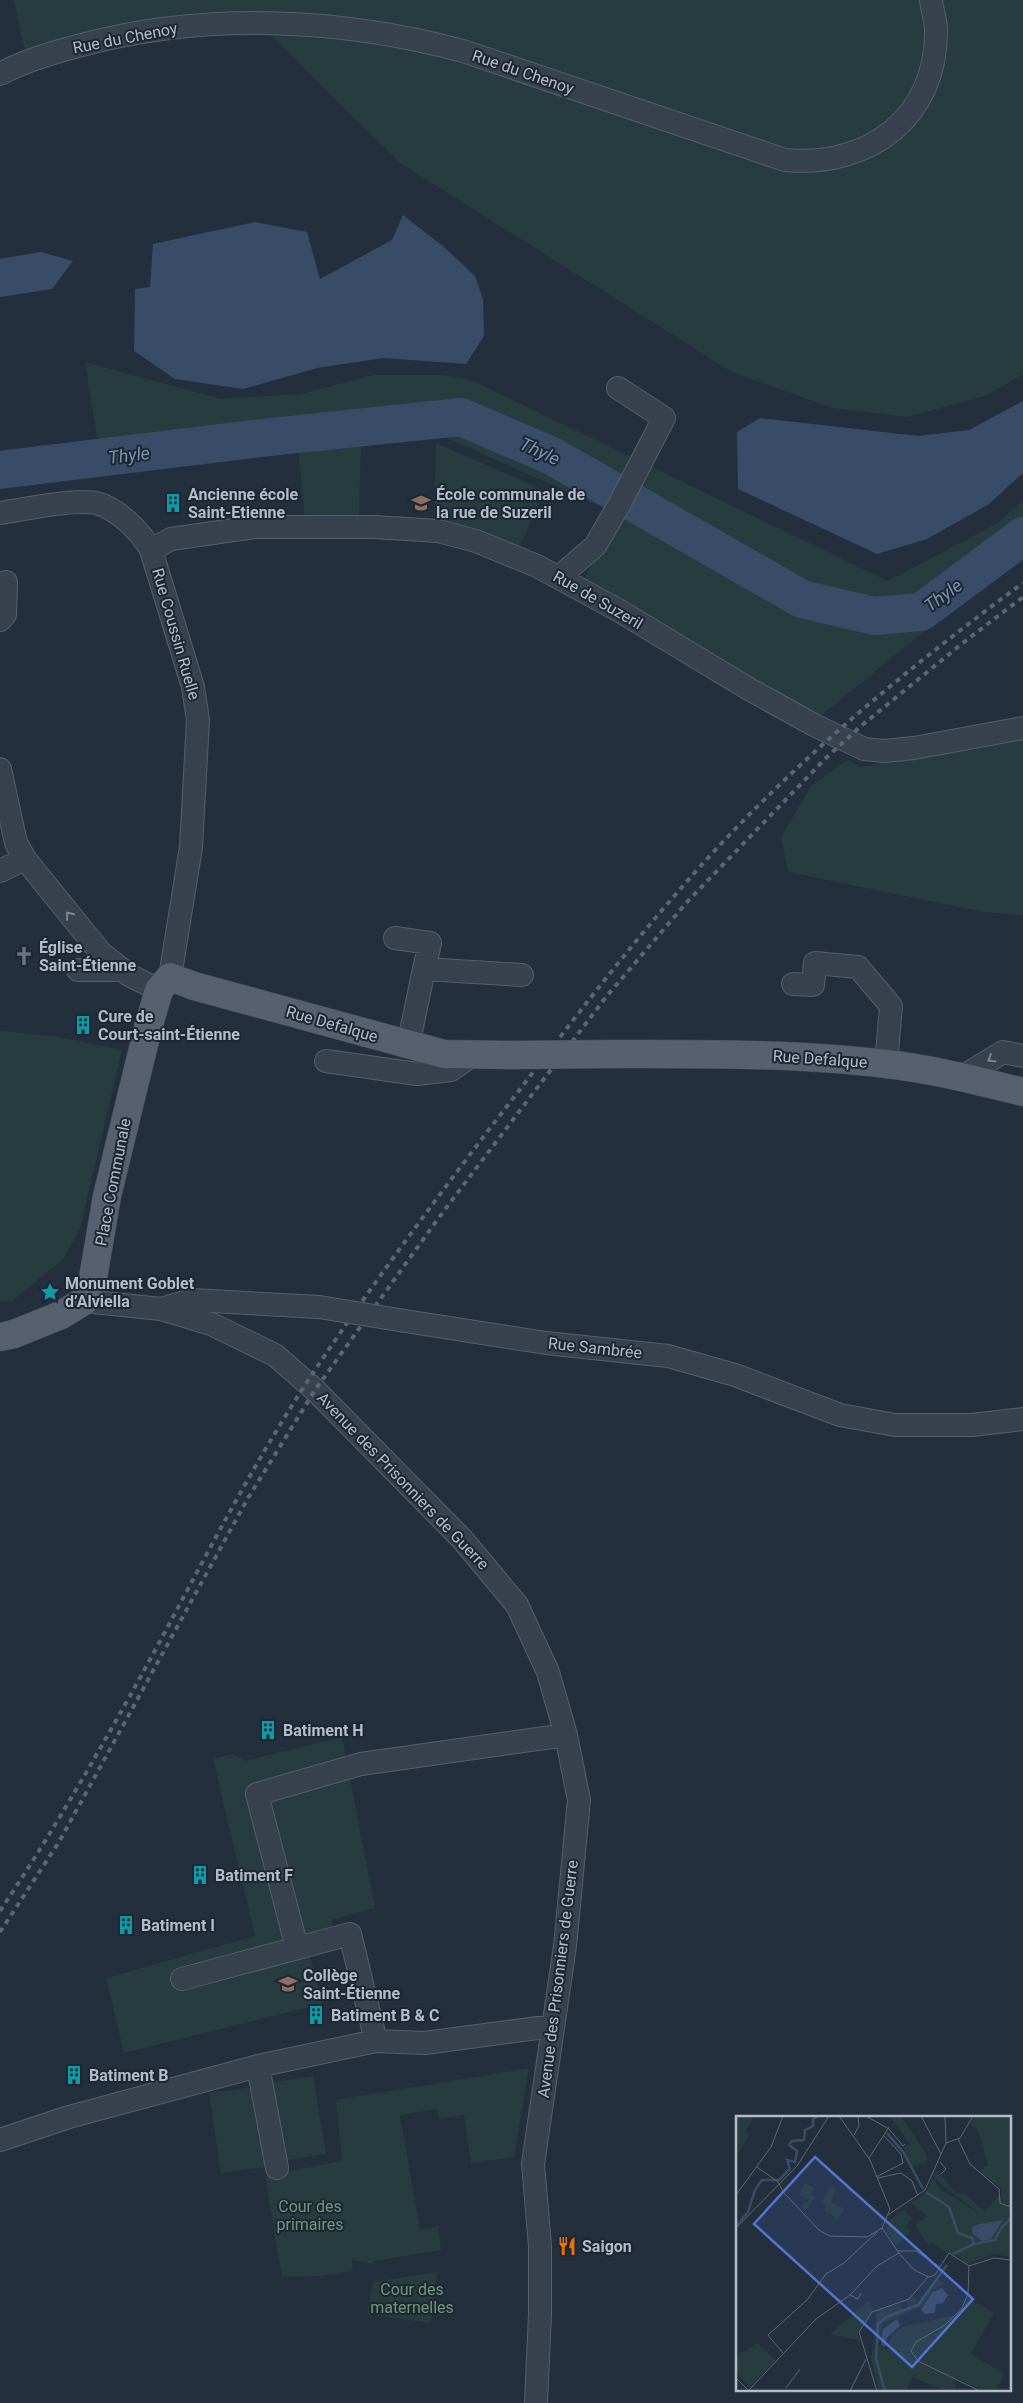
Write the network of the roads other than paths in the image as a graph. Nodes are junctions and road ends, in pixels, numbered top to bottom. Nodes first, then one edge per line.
1 (931, 0) edge
2 (0, 74) edge
3 (618, 388) dead end
4 (0, 513) edge
5 (151, 550) junction
6 (559, 578) junction
7 (6, 582) dead end
8 (0, 620) edge
9 (1023, 728) edge
10 (0, 769) edge
11 (25, 859) junction
12 (0, 871) edge
13 (395, 938) dead end
14 (424, 969) junction
15 (78, 970) dead end
16 (122, 970) junction
17 (522, 975) dead end
18 (164, 984) junction
19 (793, 984) dead end
20 (408, 1046) junction
21 (471, 1056) junction
22 (1023, 1056) edge
23 (326, 1061) dead end
24 (886, 1064) junction
25 (962, 1077) junction
26 (1023, 1092) edge
27 (84, 1301) junction
28 (161, 1309) junction
29 (0, 1338) edge
30 (1023, 1418) edge
31 (566, 1735) junction
32 (296, 1948) junction
33 (182, 1978) dead end
34 (553, 2026) junction
35 (376, 2041) junction
36 (258, 2066) junction
37 (0, 2140) edge
38 (276, 2168) dead end
39 (536, 2403) edge

1 - 2 street, Rue du Chenoy
3 - 6 street
4 - 5 street, Rue Coussin Ruelle
5 - 6 street, Rue de Suzeril
5 - 18 street, Rue Coussin Ruelle
6 - 9 street, Rue de Suzeril
7 - 8 street
10 - 11 street
11 - 12 street
16 -> 11 street
13 - 14 street
14 - 17 street
14 - 20 street
15 - 16 street
16 - 18 street
18 - 20 main road, Rue Defalque
18 - 27 main road, Place Communale
19 - 24 street
20 - 21 main road, Rue Defalque
21 - 23 street
21 - 24 main road, Rue Defalque, bridge
22 -> 25 street
24 - 25 main road, Rue Defalque
25 - 26 main road, Rue Defalque
27 - 28 street, Avenue des Prisonniers de Guerre
27 - 29 main road
28 - 30 street, Rue Sambrée, bridge
28 - 31 street, Avenue des Prisonniers de Guerre
31 - 32 street
31 - 34 street, Avenue des Prisonniers de Guerre
32 - 33 street
32 - 35 street
34 - 35 street
34 - 39 street, Avenue des Prisonniers de Guerre
35 - 36 street
36 - 37 street
36 - 38 street

